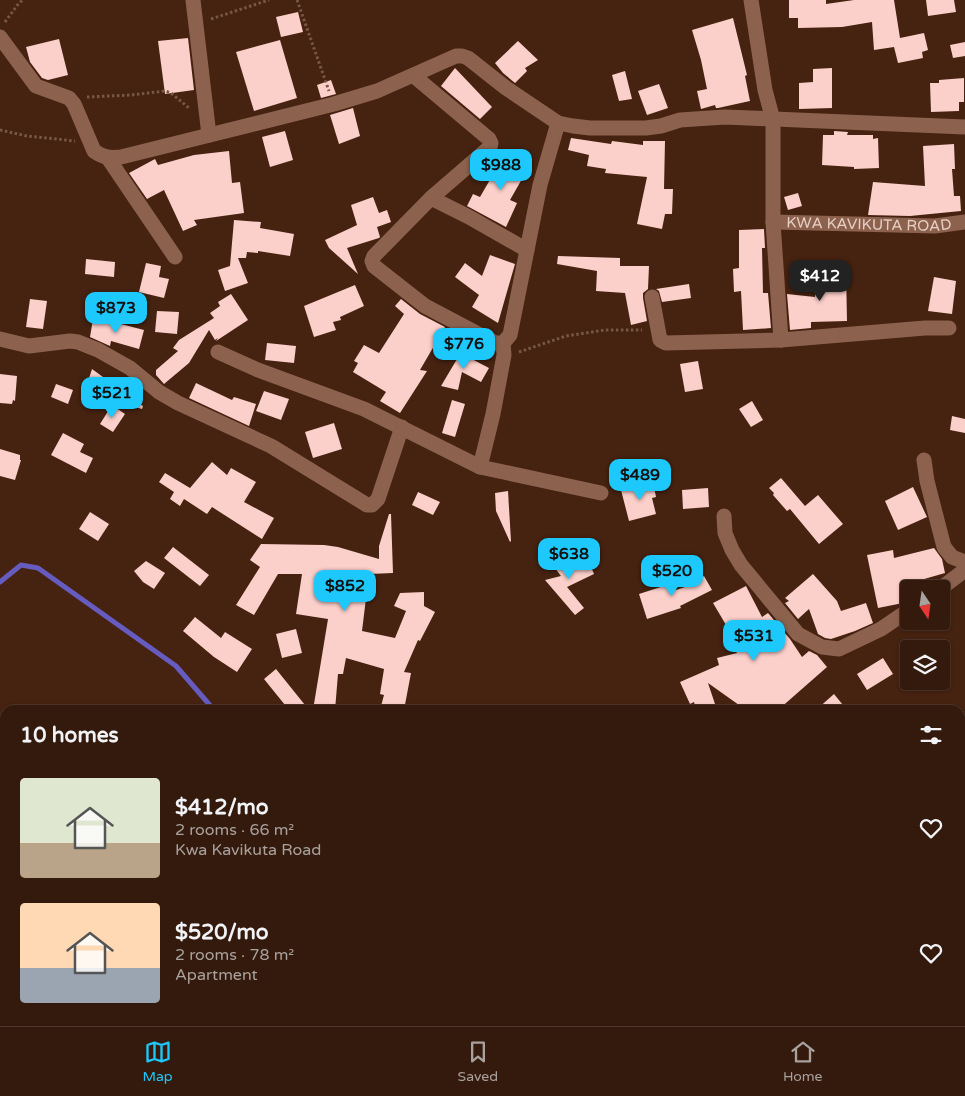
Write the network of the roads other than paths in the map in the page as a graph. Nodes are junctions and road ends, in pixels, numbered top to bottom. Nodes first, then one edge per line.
1 (193, 0) edge
2 (751, 0) edge
3 (0, 37) edge
4 (414, 76) junction
5 (773, 120) junction
6 (558, 123) junction
7 (965, 127) edge
8 (208, 128) junction
9 (108, 158) junction
10 (431, 198) junction
11 (773, 222) junction
12 (965, 222) edge
13 (527, 250) junction
14 (175, 257) dead end
15 (652, 297) dead end
16 (949, 328) dead end
17 (0, 339) edge
18 (781, 340) junction
19 (503, 349) junction
20 (218, 352) dead end
21 (402, 427) junction
22 (924, 460) dead end
23 (480, 467) junction
24 (601, 493) dead end
25 (724, 516) dead end
26 (965, 562) edge
27 (965, 570) edge
28 (950, 581) edge
29 (900, 616) edge

1 - 8 street
2 - 5 street
3 - 9 street
4 - 6 street
4 - 8 street
4 - 10 street
5 - 6 street
5 - 7 street
5 - 11 street
6 - 13 street
8 - 9 street
9 - 14 street
10 - 13 street
10 - 19 street
11 - 12 street, KWA KAVIKUTA ROAD
11 - 18 street
13 - 19 street
15 - 18 street
16 - 18 street
17 - 21 street
19 - 23 street
20 - 21 street
21 - 23 street
22 - 26 street
23 - 24 street
25 - 29 street
27 - 28 street

